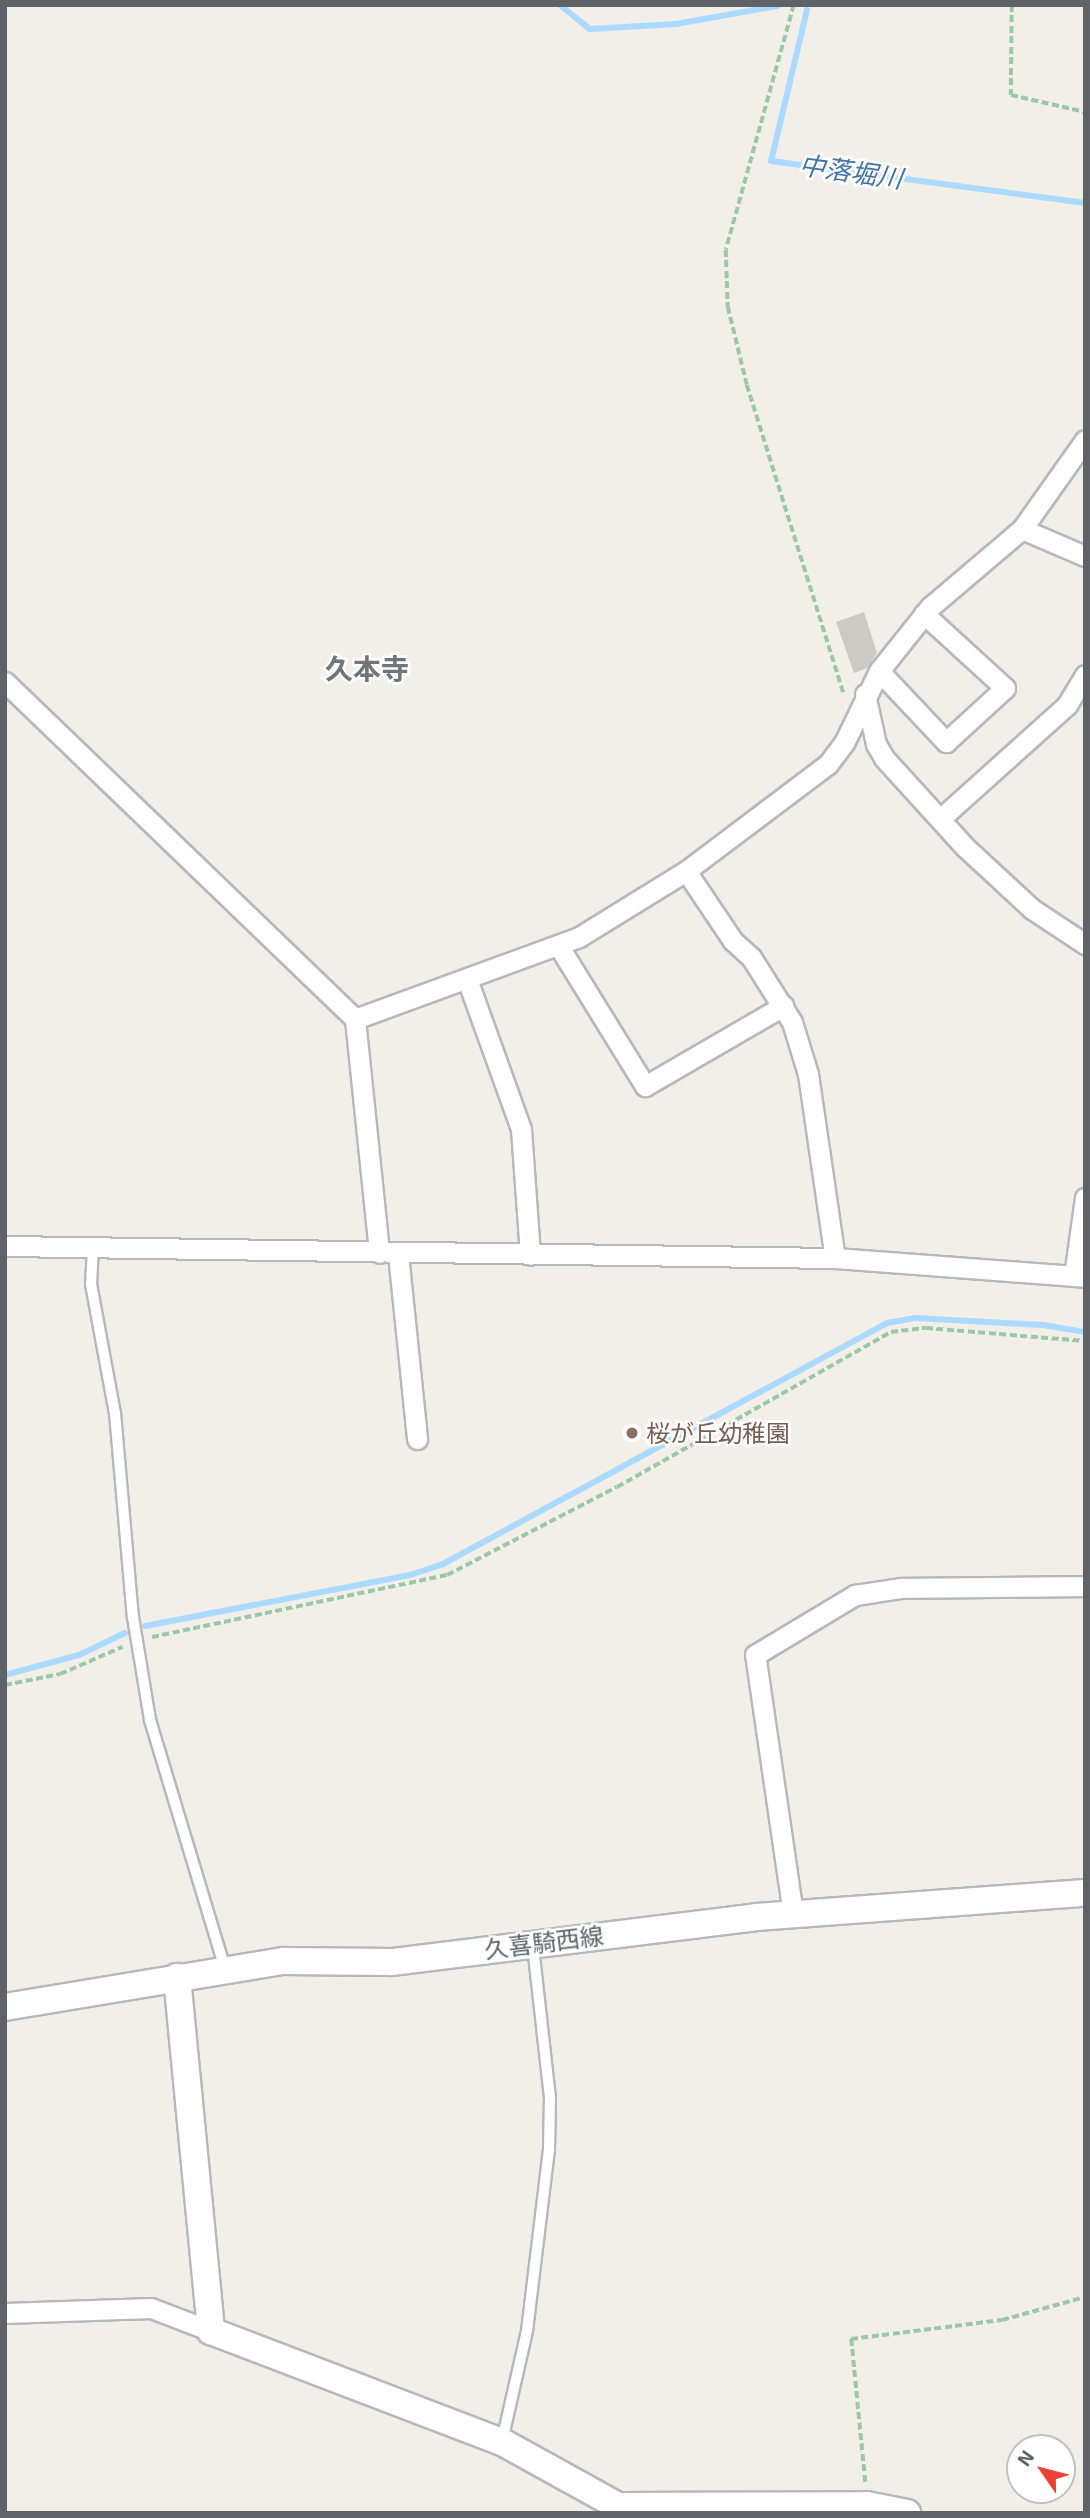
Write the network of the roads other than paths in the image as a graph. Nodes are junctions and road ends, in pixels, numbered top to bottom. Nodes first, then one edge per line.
1 (1085, 440) edge
2 (1022, 529) junction
3 (1085, 556) edge
4 (924, 614) junction
5 (878, 671) junction
6 (1085, 675) edge
7 (5, 682) edge
8 (864, 694) junction
9 (940, 819) junction
10 (686, 871) junction
11 (1085, 944) edge
12 (558, 945) junction
13 (467, 979) junction
14 (783, 1006) junction
15 (355, 1019) junction
16 (1085, 1198) edge
17 (5, 1246) edge
18 (93, 1247) junction
19 (388, 1253) junction
20 (530, 1255) junction
21 (835, 1258) junction
22 (1079, 1276) edge
23 (417, 1439) dead end
24 (1085, 1586) edge
25 (1085, 1893) edge
26 (793, 1914) junction
27 (533, 1943) junction
28 (225, 1970) junction
29 (177, 1977) junction
30 (5, 2007) edge
31 (5, 2313) edge
32 (211, 2331) junction
33 (502, 2442) junction
34 (648, 2509) edge
35 (907, 2513) edge

1 - 2 street
2 - 3 street
2 - 4 street
4 - 5 street
4 - 5 street
5 - 8 street
6 - 9 street
7 - 15 street
8 - 9 street
8 - 10 street
9 - 11 street
10 - 12 street
10 - 14 street
12 - 13 street
12 - 14 street
13 - 15 street
13 - 20 street
14 - 21 street
15 - 19 street
16 - 22 street
17 - 18 street
18 - 19 street
18 - 28 lane
19 - 20 street
19 - 23 street
20 - 21 street
21 - 22 street
24 - 26 street
25 - 26 street, 久喜騎西線
26 - 27 street, 久喜騎西線
27 - 28 street, 久喜騎西線
27 - 33 lane
28 - 29 street, 久喜騎西線
29 - 30 street, 久喜騎西線
29 - 32 street
31 - 32 street
32 - 33 street
33 - 34 street
34 - 35 street

